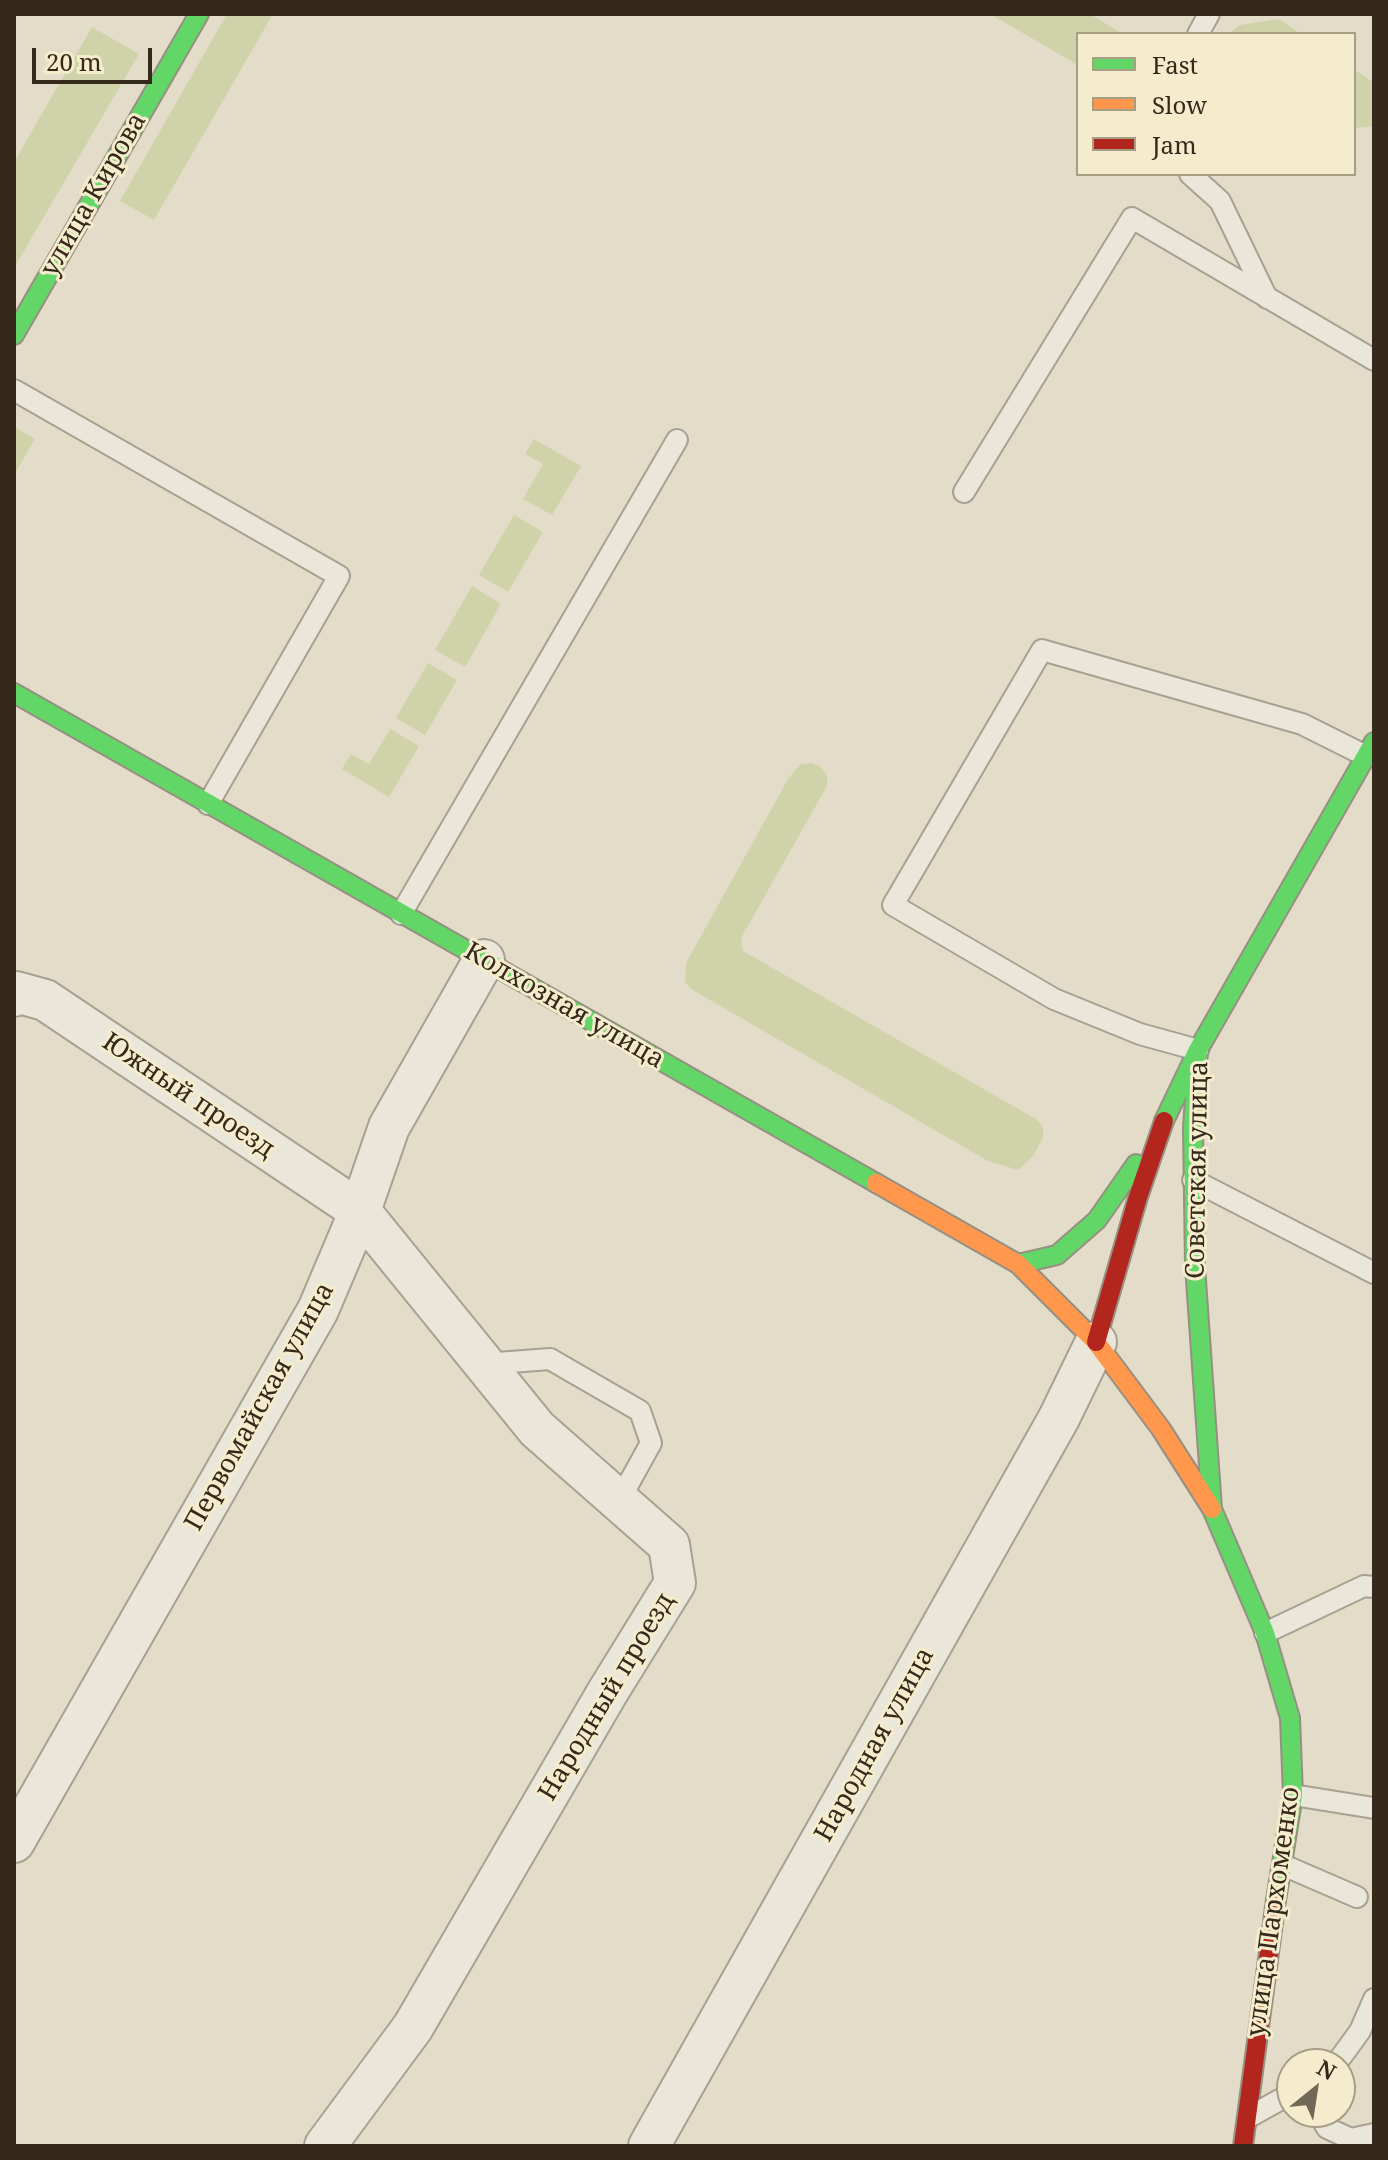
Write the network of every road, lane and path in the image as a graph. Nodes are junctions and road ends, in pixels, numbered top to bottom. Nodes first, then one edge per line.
1 (199, 14) edge
2 (1209, 14) edge
3 (1199, 32) edge
4 (1192, 176) edge
5 (1267, 299) junction
6 (14, 335) edge
7 (1374, 360) edge
8 (14, 390) edge
9 (677, 440) dead end
10 (964, 492) dead end
11 (14, 693) edge
12 (1370, 749) edge
13 (208, 804) junction
14 (401, 914) junction
15 (484, 960) junction
16 (14, 996) edge
17 (1198, 1050) junction
18 (1164, 1122) junction
19 (1193, 1180) junction
20 (360, 1211) junction
21 (1018, 1264) junction
22 (1374, 1273) edge
23 (1096, 1342) junction
24 (484, 1364) junction
25 (619, 1501) junction
26 (1212, 1509) junction
27 (1374, 1587) edge
28 (1265, 1633) junction
29 (1293, 1795) junction
30 (1374, 1808) edge
31 (14, 1842) edge
32 (1283, 1865) junction
33 (1357, 1897) dead end
34 (1374, 1999) edge
35 (1367, 2031) edge
36 (1351, 2048) edge
37 (1276, 2102) edge
38 (1246, 2119) junction
39 (1327, 2128) edge
40 (1374, 2134) edge
41 (325, 2146) edge
42 (649, 2146) edge
43 (1243, 2146) edge

1 - 6 street, улица Кирова
2 - 3 lane
4 - 5 lane
5 - 7 lane
5 - 10 lane
8 - 13 lane
9 - 14 lane
11 - 13 street, Колхозная улица
12 - 17 street, Советская улица
12 - 17 lane
13 - 14 street, Колхозная улица
14 - 15 street, Колхозная улица
15 - 20 street, Первомайская улица
15 - 21 street, Колхозная улица
16 - 20 street, Южный проезд
17 - 18 street
17 - 19 street, Советская улица
18 - 21 street
18 - 23 street
19 - 22 lane
19 - 26 street, Советская улица
20 - 24 street, Народный проезд
20 - 31 street, Первомайская улица
21 - 23 street, Колхозная улица
23 - 26 street
23 - 42 street, Народная улица
24 - 25 street, Народный проезд
24 - 25 lane
25 - 41 street, Народный проезд
26 - 28 street, Советская улица
27 - 28 lane
28 - 29 street, улица Пархоменко
29 - 30 lane
29 - 32 street, улица Пархоменко
32 - 33 lane
32 - 38 street, улица Пархоменко
34 - 35 lane
35 - 36 lane
37 - 38 lane
38 - 43 street, улица Пархоменко
39 - 40 lane

